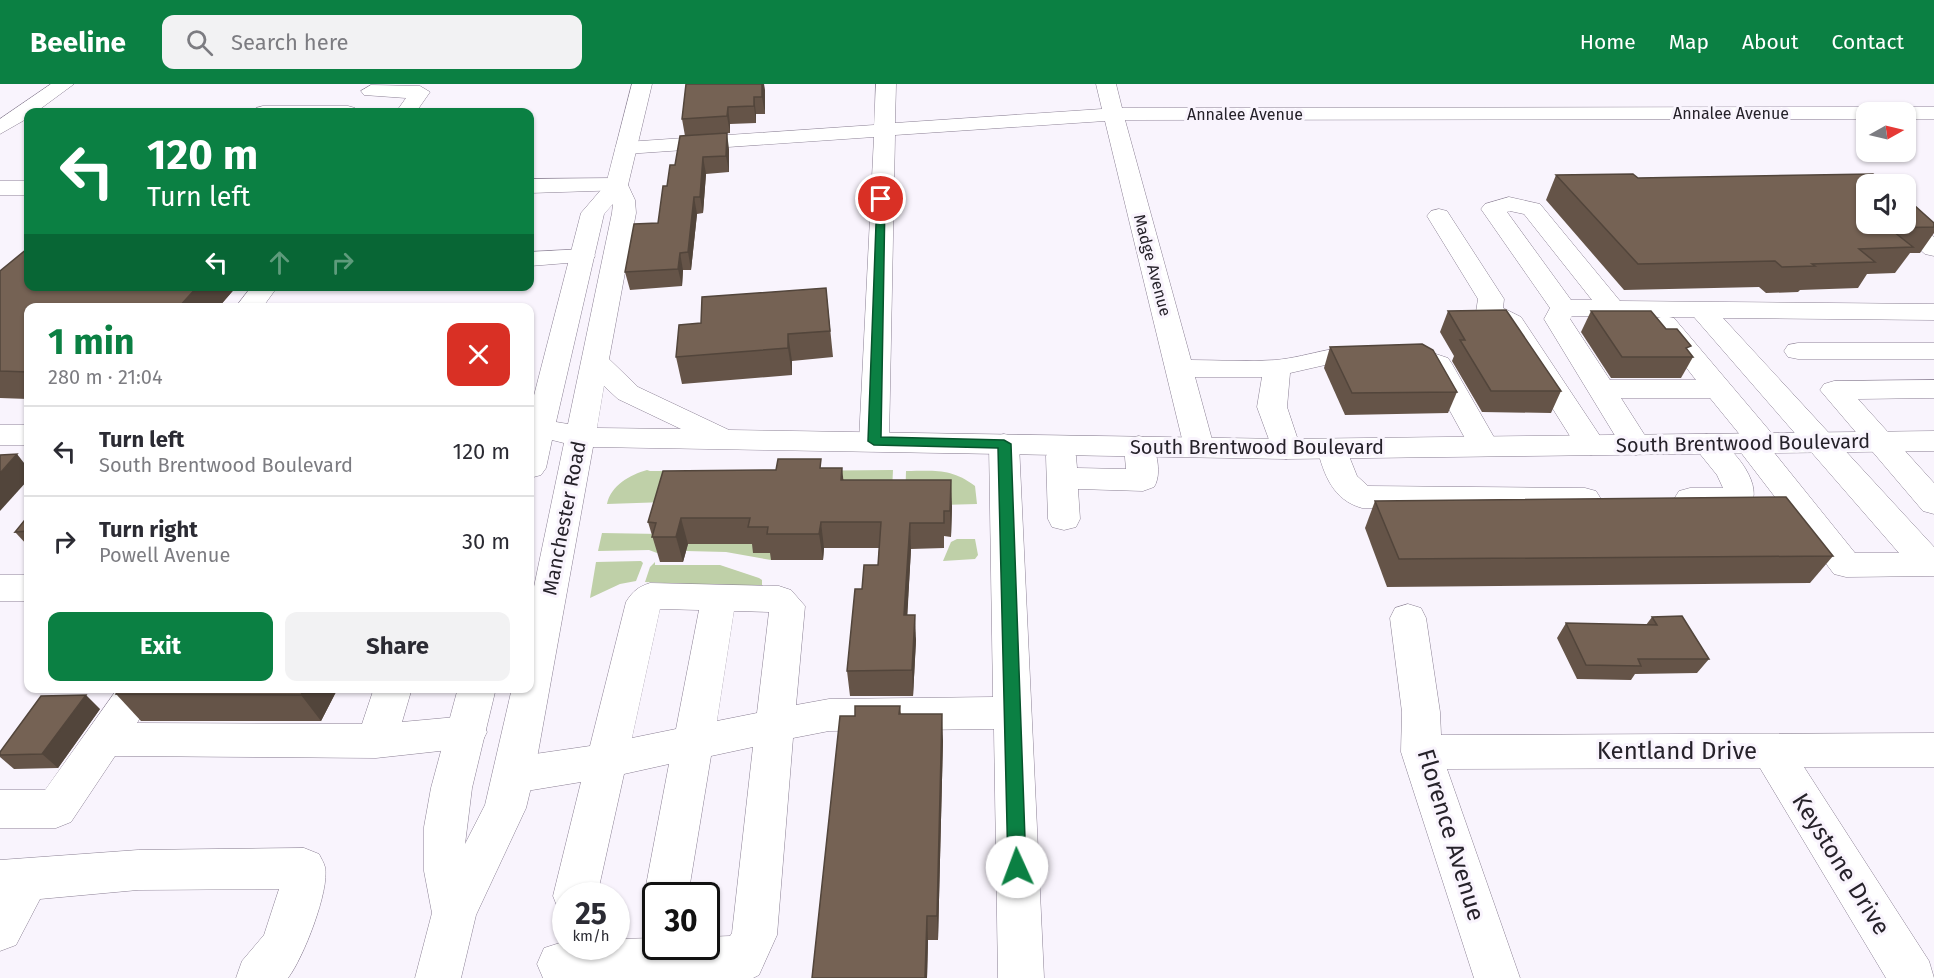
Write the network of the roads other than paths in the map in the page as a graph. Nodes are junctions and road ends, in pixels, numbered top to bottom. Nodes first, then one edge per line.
1 (64, 84) edge
2 (642, 84) edge
3 (886, 84) edge
4 (1106, 84) edge
5 (371, 91) dead end
6 (29, 108) edge
7 (409, 108) edge
8 (24, 112) edge
9 (1856, 113) edge
10 (1916, 113) edge
11 (1934, 113) edge
12 (1113, 114) junction
13 (0, 128) edge
14 (883, 129) junction
15 (626, 148) junction
16 (617, 185) junction
17 (534, 186) edge
18 (0, 188) edge
19 (24, 189) edge
20 (1438, 216) dead end
21 (1916, 233) edge
22 (1934, 249) edge
23 (583, 256) junction
24 (534, 259) edge
25 (262, 291) edge
26 (252, 303) edge
27 (1563, 308) junction
28 (1612, 308) junction
29 (1653, 309) junction
30 (1701, 309) junction
31 (1761, 311) junction
32 (1934, 312) edge
33 (1798, 351) junction
34 (1934, 351) edge
35 (557, 352) junction
36 (595, 361) junction
37 (1277, 368) junction
38 (1179, 369) junction
39 (534, 377) edge
40 (1599, 388) junction
41 (1719, 389) junction
42 (1934, 389) edge
43 (1834, 390) junction
44 (0, 435) edge
45 (24, 435) edge
46 (534, 436) edge
47 (580, 437) junction
48 (732, 440) junction
49 (874, 441) junction
50 (1906, 441) edge
51 (534, 443) edge
52 (1756, 443) junction
53 (1822, 443) junction
54 (1004, 444) junction
55 (1707, 444) junction
56 (1060, 445) junction
57 (1591, 445) junction
58 (1636, 445) junction
59 (1139, 446) junction
60 (1484, 446) junction
61 (1199, 447) junction
62 (1332, 448) junction
63 (1286, 449) junction
64 (1934, 473) edge
65 (1062, 478) junction
66 (1612, 499) edge
67 (1659, 499) edge
68 (1934, 503) edge
69 (1064, 519) dead end
70 (0, 588) edge
71 (24, 588) edge
72 (719, 598) junction
73 (1408, 618) dead end
74 (534, 673) edge
75 (136, 693) edge
76 (391, 693) edge
77 (476, 693) edge
78 (530, 693) edge
79 (1013, 713) junction
80 (776, 725) junction
81 (467, 732) junction
82 (104, 739) junction
83 (376, 741) junction
84 (695, 742) junction
85 (1771, 750) junction
86 (1934, 750) edge
87 (1421, 752) junction
88 (605, 760) junction
89 (514, 775) junction
90 (0, 809) edge
91 (14, 880) edge
92 (578, 882) edge
93 (669, 882) edge
94 (454, 913) junction
95 (0, 929) edge
96 (720, 958) edge
97 (259, 978) edge
98 (438, 978) edge
99 (1021, 978) edge
100 (1497, 978) edge
101 (1912, 978) edge

1 - 6 street
2 - 15 street, Manchester Road
3 - 14 street
4 - 12 street, Madge Avenue
5 - 7 street
8 - 13 street
9 - 12 street, Annalee Avenue
10 - 11 street
12 - 14 street, Annalee Avenue
12 - 38 street, Madge Avenue
14 - 15 street, Annalee Avenue
14 - 49 street
15 - 16 street, Manchester Road
16 - 17 street
16 - 23 street, Manchester Road
16 - 36 street, Manchester Road
18 - 19 street
20 - 57 street
21 - 22 street
23 - 24 street
23 - 35 street, Manchester Road
25 - 26 street
27 - 28 street
27 - 28 street
27 - 40 street
28 - 29 street
29 - 30 street
29 - 41 street
30 - 31 street
30 - 53 street
31 - 32 street
31 - 33 street
33 - 34 street
33 - 43 street
35 - 39 street
35 - 46 street, Manchester Road
36 - 47 street, Manchester Road
36 - 48 street
37 - 38 street
37 - 60 street
37 - 63 street
38 - 61 street, Madge Avenue
40 - 41 street
40 - 58 street
41 - 52 street
42 - 43 street
43 - 50 street
44 - 45 street
47 - 48 street, South Brentwood Boulevard
47 - 51 street, South Brentwood Boulevard
47 - 74 street, Manchester Road
48 - 49 street, South Brentwood Boulevard
49 - 54 street, South Brentwood Boulevard
50 - 53 street, South Brentwood Boulevard
50 - 64 street
50 - 68 street
52 - 53 street, South Brentwood Boulevard
52 - 53 street
52 - 55 street, South Brentwood Boulevard
54 - 56 street, South Brentwood Boulevard
54 - 79 street
55 - 58 street, South Brentwood Boulevard
55 - 67 street
56 - 59 street, South Brentwood Boulevard
56 - 65 street
57 - 58 street, South Brentwood Boulevard
57 - 60 street, South Brentwood Boulevard
59 - 61 street, South Brentwood Boulevard
59 - 65 street
60 - 62 street, South Brentwood Boulevard
61 - 63 street, South Brentwood Boulevard
62 - 63 street, South Brentwood Boulevard
62 - 66 street
65 - 69 street
70 - 71 street
72 - 80 street
72 - 84 street
72 - 88 street
73 - 87 street, Florence Avenue
75 - 82 street
76 - 83 street
77 - 81 street, Manchester Road
78 - 89 street, Manchester Road
79 - 80 street
79 - 99 street
80 - 84 street
80 - 96 street
81 - 83 street
81 - 94 street, Manchester Road
82 - 83 street
82 - 90 street
84 - 88 street
84 - 93 street
85 - 86 street, Kentland Drive
85 - 87 street, Kentland Drive
85 - 101 street, Keystone Drive
87 - 100 street, Florence Avenue
88 - 89 street
88 - 92 street
89 - 94 street, Manchester Road
91 - 95 street
91 - 97 street
94 - 98 street, Manchester Road

